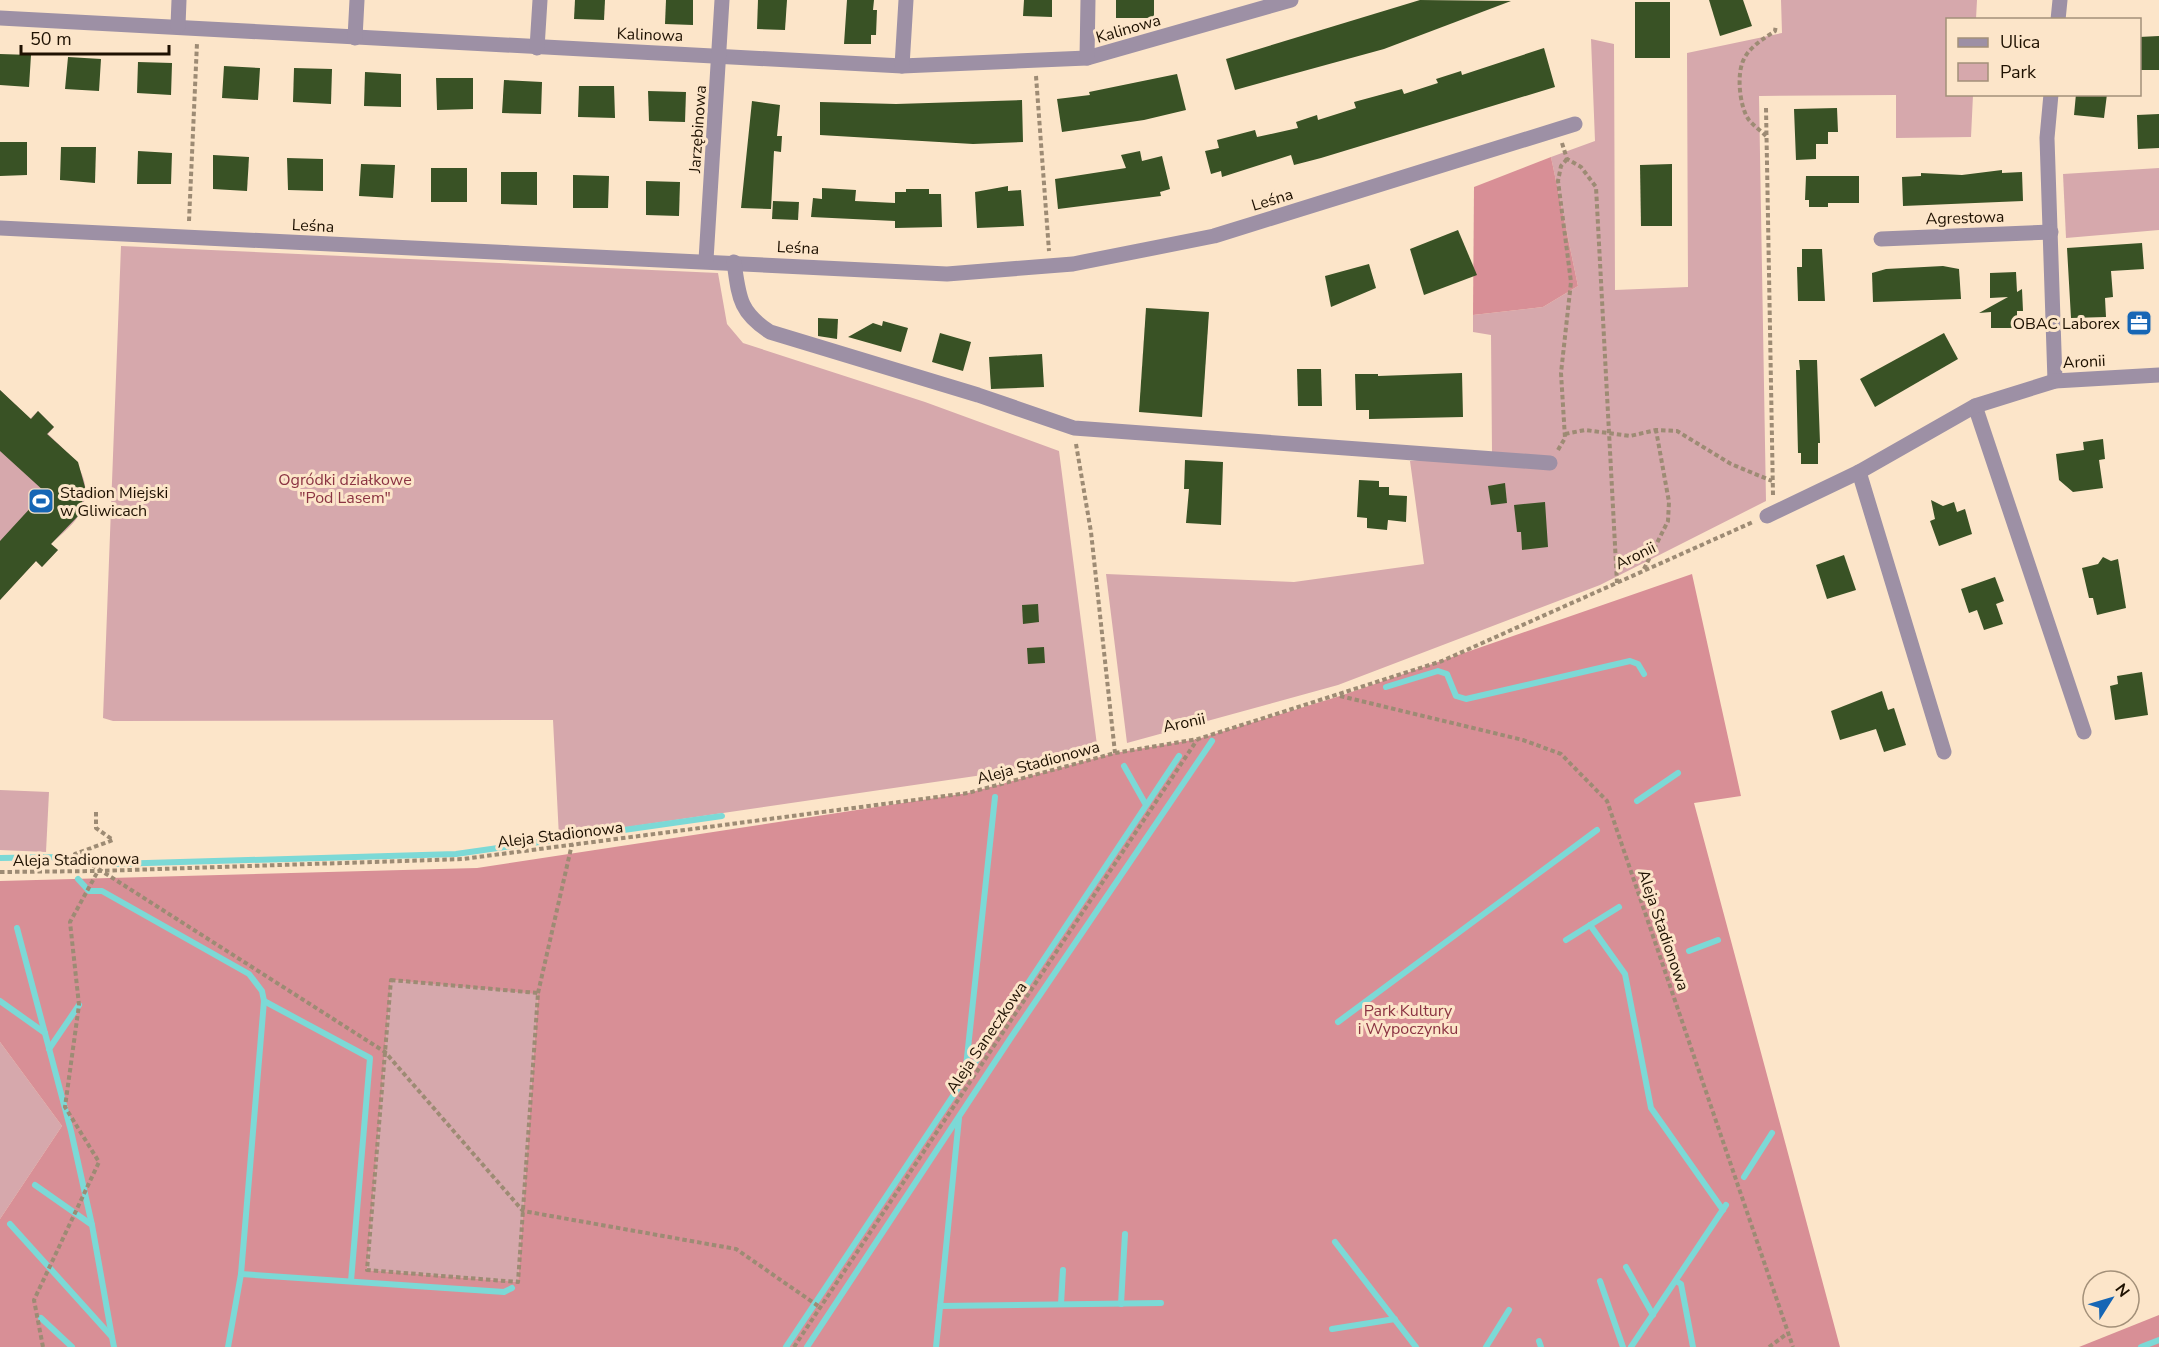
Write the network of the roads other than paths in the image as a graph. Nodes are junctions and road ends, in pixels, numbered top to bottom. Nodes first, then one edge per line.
1 (179, 0) edge
2 (357, 0) edge
3 (540, 0) edge
4 (722, 0) edge
5 (906, 0) edge
6 (1089, 0) edge
7 (1291, 0) edge
8 (2060, 0) edge
9 (1272, 3) edge
10 (0, 18) edge
11 (2058, 18) edge
12 (178, 26) junction
13 (355, 38) junction
14 (537, 48) junction
15 (720, 55) junction
16 (1087, 58) junction
17 (902, 66) junction
18 (2051, 96) edge
19 (1575, 124) dead end
20 (0, 228) edge
21 (2051, 232) junction
22 (1881, 239) dead end
23 (706, 260) junction
24 (734, 262) junction
25 (2159, 375) edge
26 (2055, 381) junction
27 (1976, 405) junction
28 (1550, 463) dead end
29 (1859, 472) junction
30 (1770, 515) road end
31 (2084, 732) dead end
32 (1944, 752) dead end

1 - 12 street
2 - 13 street
3 - 14 street
4 - 15 street, Jarzębinowa
5 - 17 street
6 - 16 street
7 - 9 street, Kalinowa
8 - 11 street
9 - 16 street, Kalinowa
10 - 12 street, Kalinowa
12 - 13 street, Kalinowa
13 - 14 street, Kalinowa
14 - 15 street, Kalinowa
15 - 17 street, Kalinowa
15 - 23 street, Jarzębinowa
16 - 17 street, Kalinowa
18 - 21 street
19 - 24 street, Leśna
20 - 23 street, Leśna
21 - 22 street, Agrestowa
21 - 26 street
23 - 24 street, Leśna
24 - 28 street
25 - 26 street, Aronii
26 - 27 street, Aronii
27 - 29 street, Aronii
27 - 31 street
29 - 30 street, Aronii
29 - 32 street

